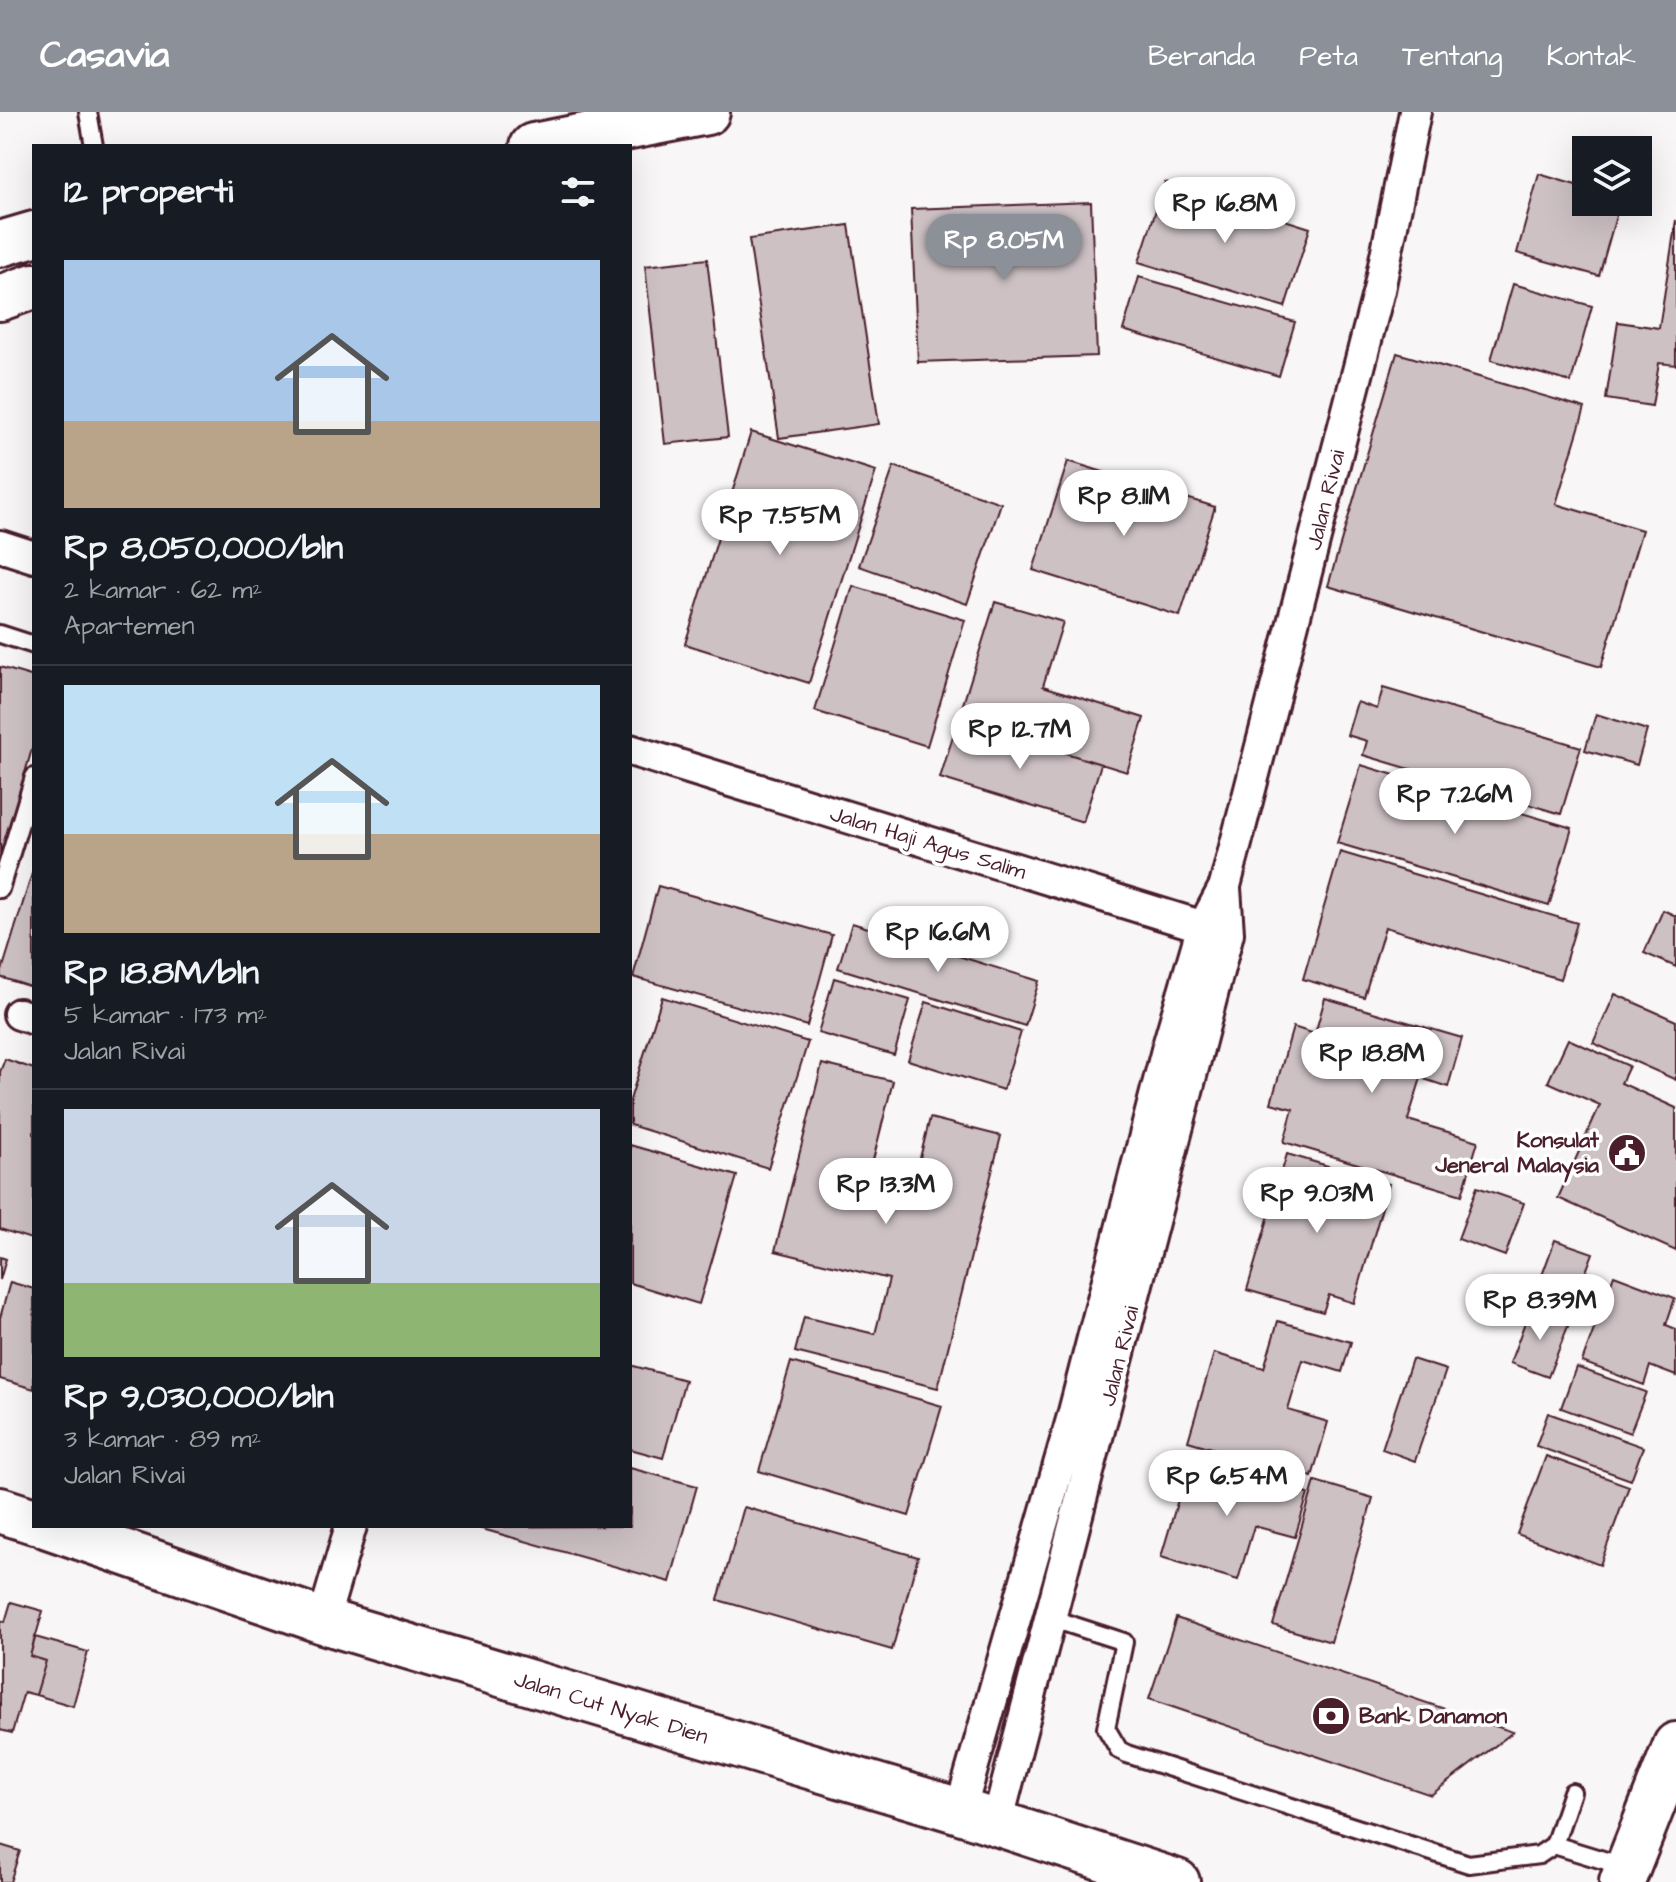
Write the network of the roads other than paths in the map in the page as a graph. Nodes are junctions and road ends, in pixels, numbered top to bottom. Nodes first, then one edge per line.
1 (88, 112) edge
2 (707, 112) edge
3 (1415, 112) edge
4 (94, 144) edge
5 (543, 144) edge
6 (32, 235) edge
7 (0, 244) edge
8 (32, 287) edge
9 (0, 298) edge
10 (0, 546) edge
11 (32, 556) edge
12 (0, 634) edge
13 (32, 644) edge
14 (632, 751) edge
15 (32, 784) edge
16 (0, 889) edge
17 (1215, 931) junction
18 (0, 1510) edge
19 (32, 1520) edge
20 (54, 1528) edge
21 (350, 1528) edge
22 (1053, 1619) junction
23 (323, 1621) junction
24 (1676, 1745) edge
25 (1572, 1792) dead end
26 (979, 1817) junction
27 (1554, 1845) junction
28 (1625, 1875) edge
29 (1177, 1882) edge

1 - 4 lane
2 - 5 street
3 - 17 street, Jalan Rivai
6 - 7 street
8 - 9 street
10 - 11 street
12 - 13 lane
14 - 17 street, Jalan Haji Agus Salim
15 - 16 lane
17 - 22 street, Jalan Rivai
17 - 26 street, Jalan Rivai
18 - 19 street
20 - 23 street, Jalan Cut Nyak Dien
21 - 23 street
22 - 26 street, Jalan Rivai
22 - 27 lane
23 - 26 street, Jalan Cut Nyak Dien
24 - 28 street
25 - 27 lane
26 - 29 street, Jalan Cut Nyak Dien
27 - 28 lane

